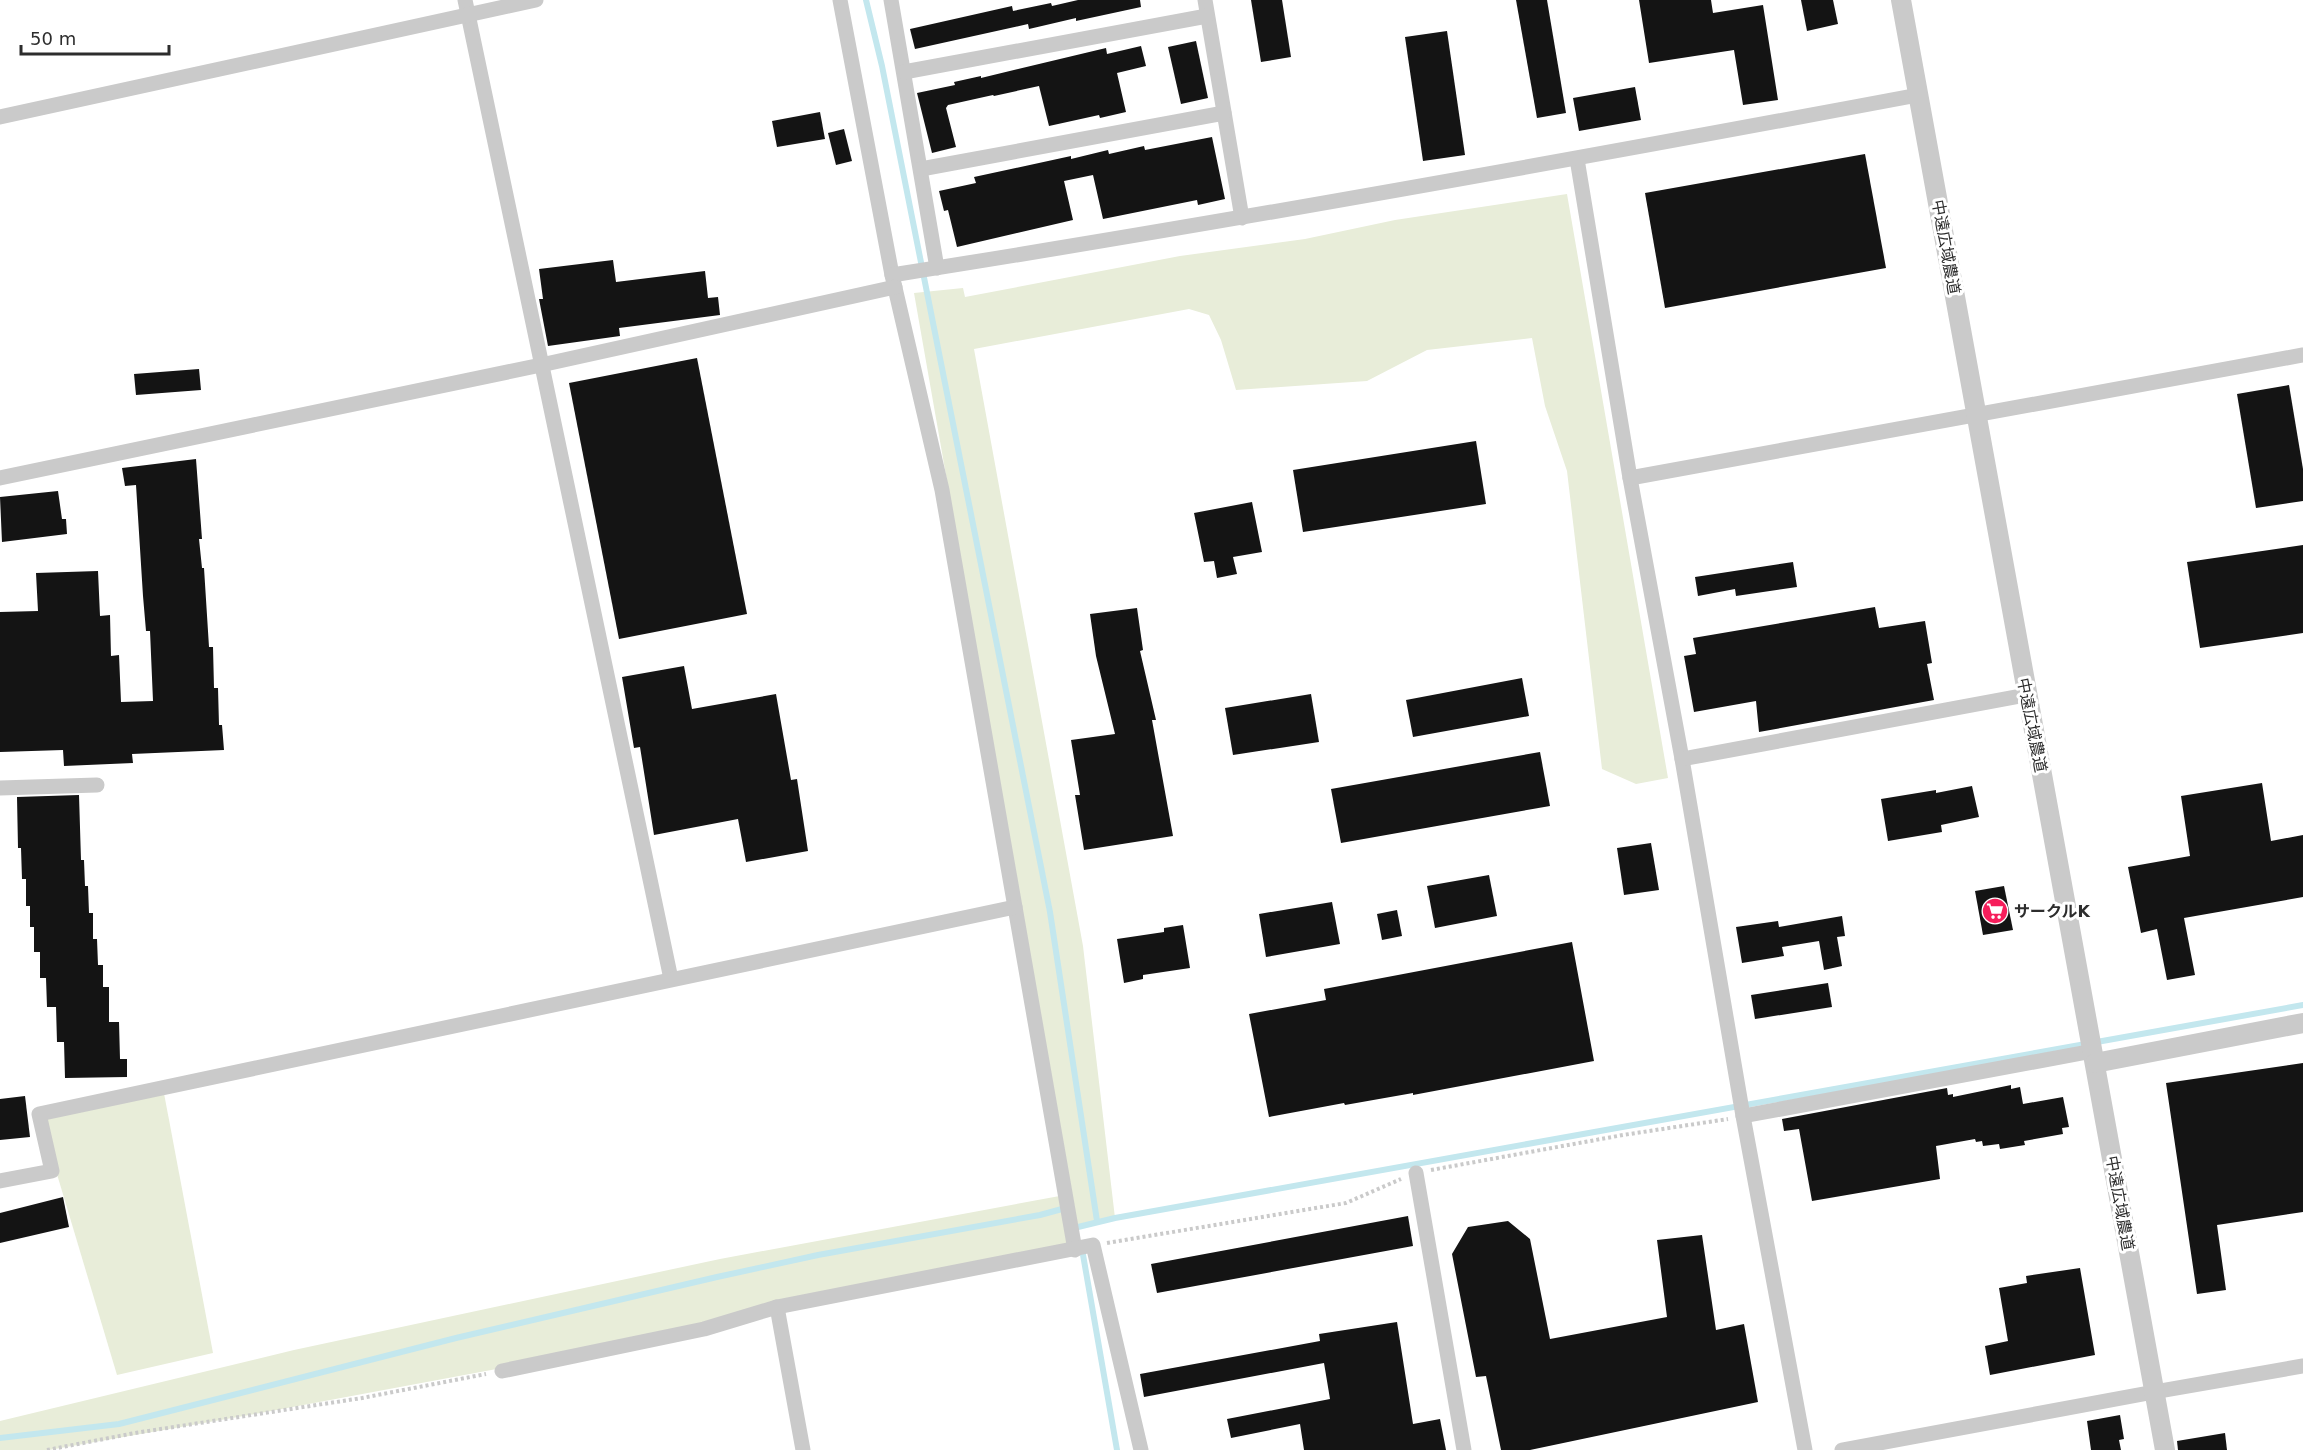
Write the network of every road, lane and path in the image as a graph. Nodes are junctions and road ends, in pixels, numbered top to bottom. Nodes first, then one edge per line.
1 (536, 0) edge
2 (840, 0) edge
3 (891, 0) edge
4 (1205, 0) edge
5 (1901, 0) edge
6 (466, 7) edge
7 (1208, 16) junction
8 (904, 72) junction
9 (1918, 95) junction
10 (1224, 113) junction
11 (0, 117) edge
12 (1577, 159) junction
13 (921, 169) junction
14 (1242, 218) junction
15 (938, 268) junction
16 (894, 281) junction
17 (2303, 355) edge
18 (541, 366) junction
19 (1976, 414) junction
20 (0, 478) edge
21 (1630, 478) junction
22 (2026, 694) junction
23 (1682, 759) junction
24 (97, 785) dead end
25 (0, 788) edge
26 (1015, 907) junction
27 (671, 979) junction
28 (2303, 1023) edge
29 (2094, 1057) junction
30 (1743, 1116) junction
31 (1416, 1173) junction
32 (0, 1181) edge
33 (1093, 1245) junction
34 (1075, 1250) junction
35 (777, 1307) junction
36 (2303, 1366) edge
37 (502, 1371) joint
38 (2154, 1392) junction
39 (47, 1450) edge
40 (803, 1450) edge
41 (1141, 1450) edge
42 (1464, 1450) edge
43 (1805, 1450) edge
44 (1842, 1450) edge
45 (2165, 1450) edge

1 - 6 street
2 - 16 street
3 - 8 street
4 - 7 street
5 - 9 street, 中遠広域農道
6 - 11 street
6 - 18 street
7 - 8 street
7 - 10 street
8 - 13 street
9 - 12 street
9 - 19 street, 中遠広域農道
10 - 13 street
10 - 14 street
12 - 14 street
12 - 21 street
13 - 15 street
14 - 15 street
15 - 16 street
16 - 18 street
16 - 26 street
17 - 19 street
18 - 20 street
18 - 27 street
19 - 21 street
19 - 22 street, 中遠広域農道
21 - 23 street
22 - 23 street
22 - 29 street, 中遠広域農道
23 - 30 street
24 - 25 street
26 - 27 street
26 - 34 street
27 - 32 street
28 - 29 street
29 - 30 street
29 - 38 street, 中遠広域農道
30 - 31 path
30 - 43 street
31 - 33 path
31 - 42 street
33 - 34 street
33 - 41 street
34 - 35 street
35 - 37 street
35 - 40 street
36 - 38 street
37 - 39 path
38 - 44 street
38 - 45 street, 中遠広域農道

